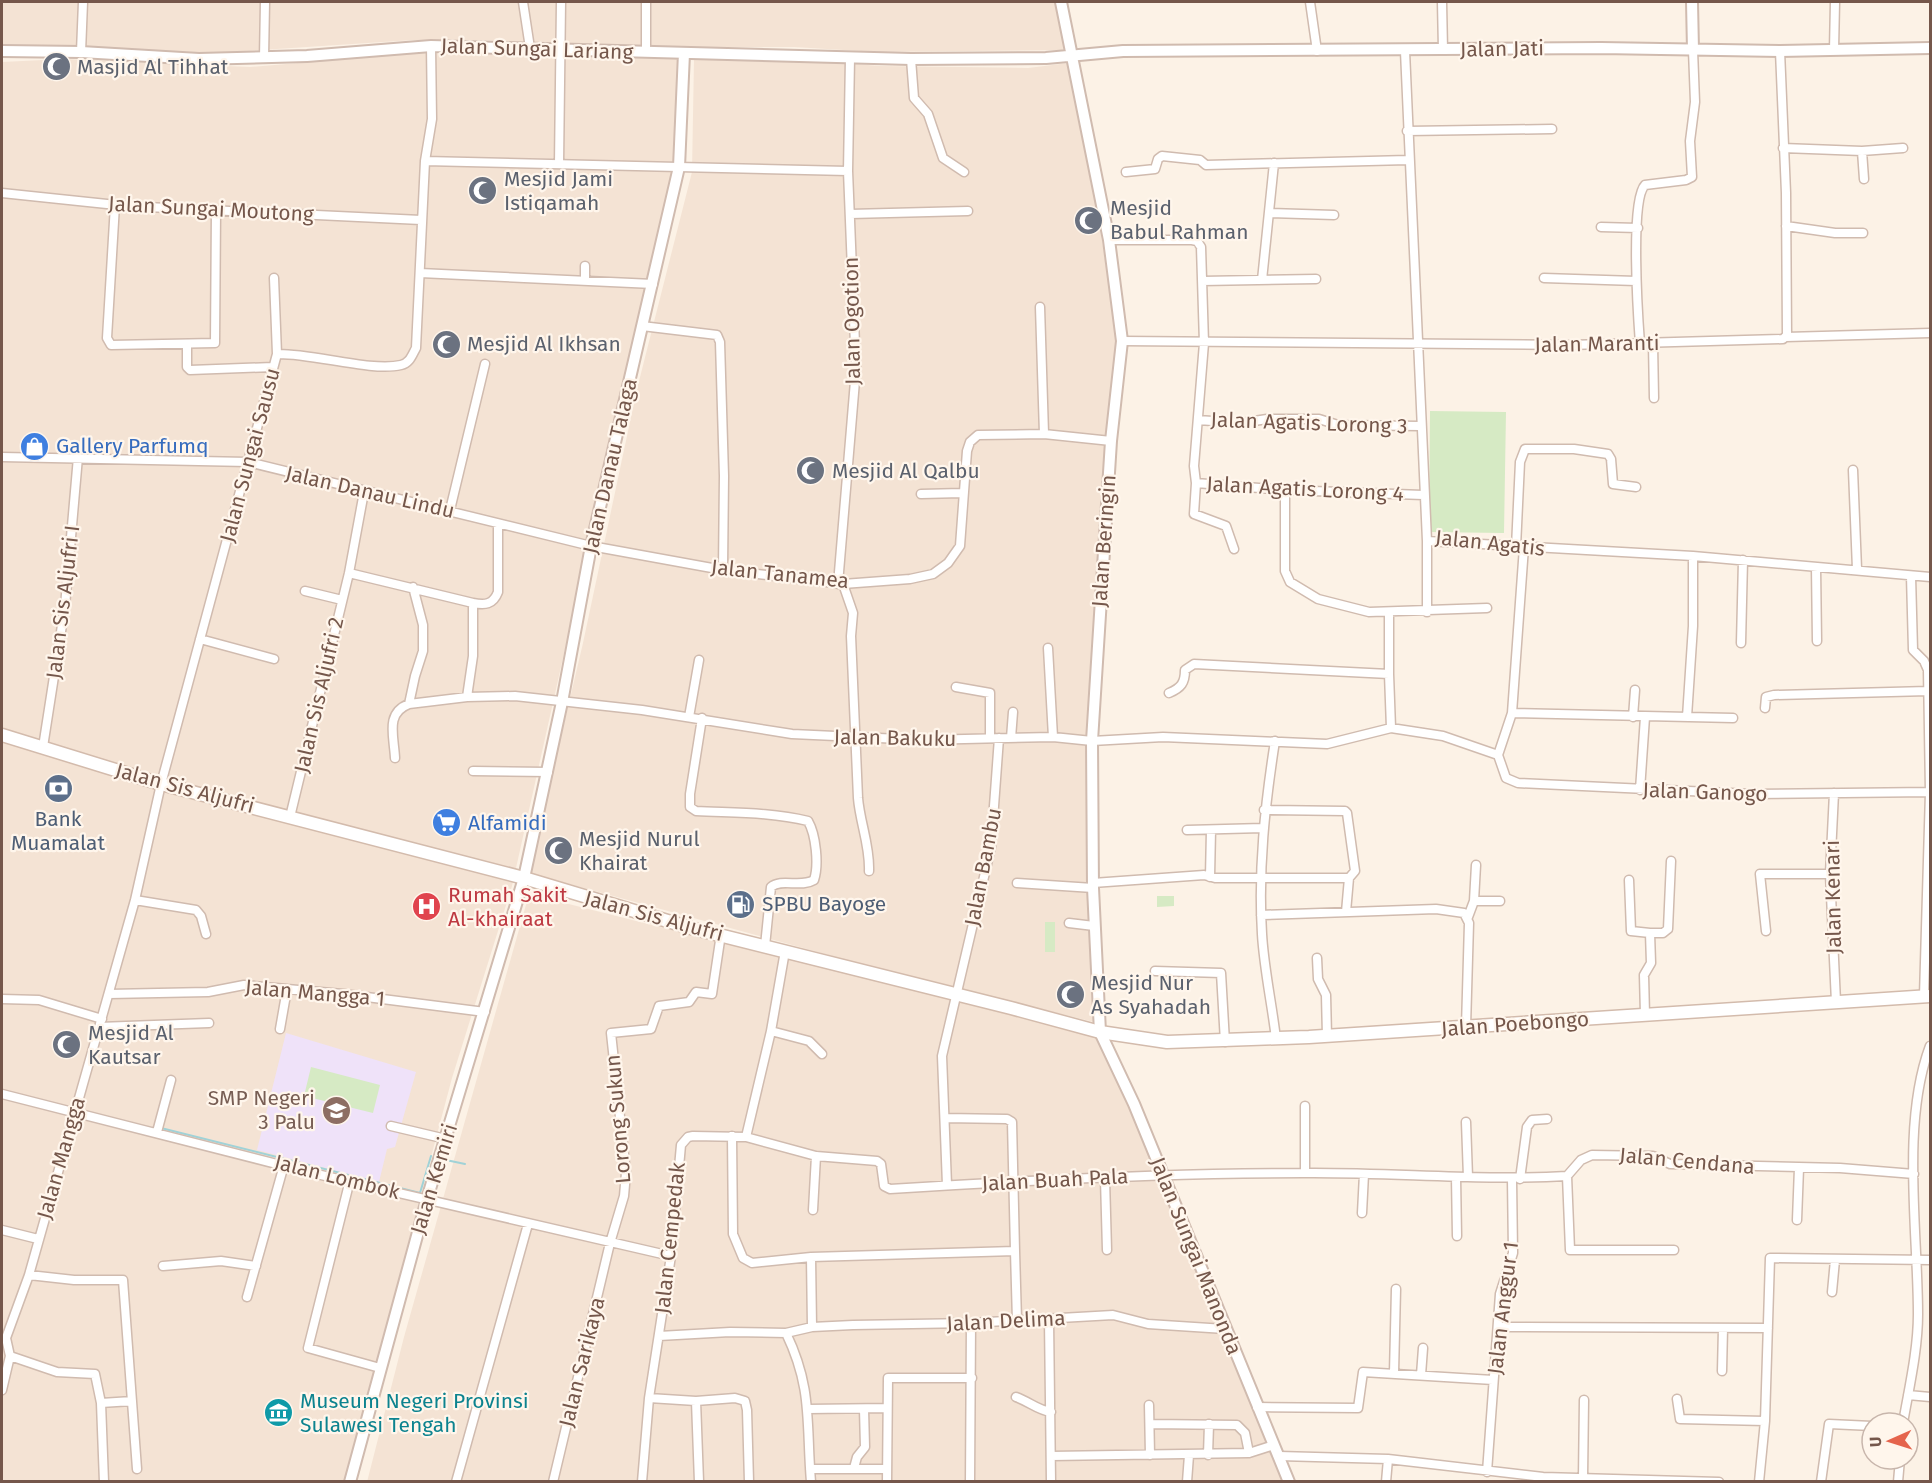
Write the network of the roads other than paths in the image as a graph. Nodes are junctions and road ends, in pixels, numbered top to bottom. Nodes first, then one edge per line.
1 (83, 2) edge
2 (265, 2) edge
3 (523, 2) edge
4 (561, 2) edge
5 (646, 2) edge
6 (1062, 2) edge
7 (1310, 2) edge
8 (1442, 2) edge
9 (1692, 2) edge
10 (1835, 2) edge
11 (431, 45) junction
12 (530, 48) junction
13 (1930, 48) edge
14 (560, 49) junction
15 (1443, 50) junction
16 (1693, 50) junction
17 (1834, 50) junction
18 (2, 51) edge
19 (1317, 51) junction
20 (1405, 51) junction
21 (1780, 51) junction
22 (81, 52) junction
23 (646, 52) junction
24 (684, 53) junction
25 (1074, 54) junction
26 (264, 58) junction
27 (850, 58) junction
28 (911, 59) junction
29 (1552, 129) dead end
30 (1407, 131) junction
31 (1783, 148) junction
32 (1903, 148) dead end
33 (1862, 151) junction
34 (1408, 160) junction
35 (425, 161) junction
36 (1274, 163) junction
37 (559, 164) junction
38 (679, 167) junction
39 (848, 171) junction
40 (964, 172) dead end
41 (1126, 172) dead end
42 (1864, 179) dead end
43 (2, 193) edge
44 (115, 205) junction
45 (216, 210) junction
46 (968, 211) dead end
47 (1269, 213) junction
48 (850, 214) junction
49 (1334, 215) dead end
50 (422, 220) junction
51 (1786, 226) junction
52 (1601, 227) dead end
53 (1638, 228) junction
54 (1863, 232) dead end
55 (1109, 240) junction
56 (585, 266) dead end
57 (420, 273) junction
58 (274, 278) dead end
59 (1544, 278) dead end
60 (585, 279) junction
61 (1316, 279) dead end
62 (1262, 280) junction
63 (1202, 281) junction
64 (1636, 281) junction
65 (653, 284) junction
66 (1040, 307) dead end
67 (642, 326) junction
68 (1930, 333) edge
69 (1786, 337) junction
70 (1122, 341) junction
71 (1204, 343) junction
72 (1653, 343) junction
73 (187, 344) junction
74 (1640, 344) junction
75 (1417, 346) junction
76 (277, 354) junction
77 (485, 364) dead end
78 (273, 367) junction
79 (1654, 398) dead end
80 (1198, 420) junction
81 (1420, 426) junction
82 (1044, 434) junction
83 (1111, 441) junction
84 (2, 457) edge
85 (78, 457) junction
86 (248, 462) junction
87 (1853, 470) dead end
88 (1196, 483) junction
89 (1636, 487) dead end
90 (1285, 490) junction
91 (364, 492) junction
92 (963, 493) junction
93 (921, 494) dead end
94 (1423, 495) junction
95 (450, 510) junction
96 (498, 524) junction
97 (1427, 541) junction
98 (591, 546) junction
99 (1520, 547) junction
100 (1234, 549) dead end
101 (1693, 556) junction
102 (1743, 560) junction
103 (1816, 567) junction
104 (1857, 569) junction
105 (723, 570) junction
106 (349, 573) junction
107 (1911, 576) junction
108 (1930, 577) edge
109 (841, 584) junction
110 (413, 587) junction
111 (305, 591) dead end
112 (342, 600) junction
113 (473, 603) junction
114 (1487, 608) dead end
115 (1427, 612) junction
116 (1389, 613) junction
117 (200, 639) junction
118 (1817, 641) dead end
119 (1741, 643) dead end
120 (1048, 648) dead end
121 (274, 659) dead end
122 (699, 660) dead end
123 (1389, 674) junction
124 (956, 687) dead end
125 (1635, 690) dead end
126 (1928, 691) junction
127 (1168, 693) dead end
128 (467, 697) junction
129 (562, 702) junction
130 (409, 704) junction
131 (1765, 708) dead end
132 (1013, 712) dead end
133 (1512, 712) junction
134 (689, 717) junction
135 (1633, 717) junction
136 (1645, 717) junction
137 (1687, 717) junction
138 (702, 718) junction
139 (1733, 718) dead end
140 (1391, 728) junction
141 (2, 735) edge
142 (856, 737) junction
143 (1053, 737) junction
144 (994, 738) junction
145 (1011, 738) junction
146 (1092, 741) junction
147 (1275, 741) junction
148 (43, 747) junction
149 (1498, 755) junction
150 (395, 758) dead end
151 (473, 771) dead end
152 (548, 772) junction
153 (161, 784) junction
154 (1640, 790) junction
155 (1930, 792) edge
156 (1834, 793) junction
157 (1264, 810) junction
158 (291, 817) junction
159 (1263, 828) junction
160 (1187, 830) dead end
161 (1212, 830) junction
162 (1671, 861) dead end
163 (1476, 865) dead end
164 (869, 871) dead end
165 (1830, 874) junction
166 (1210, 877) junction
167 (524, 878) junction
168 (1348, 878) junction
169 (1263, 879) junction
170 (1629, 880) dead end
171 (1017, 883) dead end
172 (1093, 886) junction
173 (135, 900) junction
174 (1474, 901) junction
175 (1500, 901) dead end
176 (1346, 912) junction
177 (1261, 915) junction
178 (1468, 917) junction
179 (1069, 924) dead end
180 (1094, 926) junction
181 (1766, 931) dead end
182 (1650, 933) junction
183 (206, 934) dead end
184 (721, 934) junction
185 (765, 946) junction
186 (785, 951) junction
187 (1317, 958) dead end
188 (1155, 971) dead end
189 (287, 989) junction
190 (109, 994) junction
191 (957, 994) junction
192 (1927, 996) edge
193 (2, 999) edge
194 (1836, 1002) junction
195 (485, 1012) junction
196 (1645, 1015) junction
197 (100, 1023) junction
198 (209, 1023) dead end
199 (1466, 1027) junction
200 (280, 1029) dead end
201 (771, 1031) junction
202 (1100, 1032) junction
203 (1327, 1036) junction
204 (1276, 1039) junction
205 (1224, 1042) junction
206 (1930, 1046) edge
207 (822, 1054) dead end
208 (171, 1080) dead end
209 (2, 1094) edge
210 (1305, 1106) dead end
211 (75, 1111) junction
212 (945, 1118) junction
213 (1547, 1119) dead end
214 (1466, 1122) dead end
215 (391, 1126) dead end
216 (157, 1132) junction
217 (732, 1136) junction
218 (746, 1137) junction
219 (446, 1139) junction
220 (816, 1156) junction
221 (284, 1165) junction
222 (1799, 1168) junction
223 (1305, 1173) junction
224 (1164, 1174) junction
225 (1364, 1174) junction
226 (1914, 1174) junction
227 (1567, 1176) junction
228 (1456, 1177) junction
229 (1468, 1177) junction
230 (1105, 1179) junction
231 (1516, 1179) junction
232 (350, 1180) junction
233 (1014, 1183) junction
234 (947, 1185) junction
235 (427, 1200) junction
236 (813, 1210) dead end
237 (1362, 1213) dead end
238 (1797, 1220) dead end
239 (528, 1224) junction
240 (2, 1230) edge
241 (1457, 1236) dead end
242 (38, 1239) junction
243 (610, 1243) junction
244 (1107, 1250) dead end
245 (1674, 1250) dead end
246 (1015, 1251) junction
247 (671, 1256) junction
248 (811, 1257) junction
249 (1835, 1260) junction
250 (1930, 1260) edge
251 (1914, 1261) junction
252 (163, 1266) dead end
253 (256, 1266) junction
254 (29, 1275) junction
255 (1396, 1289) dead end
256 (1832, 1292) dead end
257 (247, 1297) dead end
258 (1049, 1320) junction
259 (1017, 1321) junction
260 (971, 1323) junction
261 (812, 1327) junction
262 (1498, 1327) junction
263 (1723, 1328) junction
264 (1768, 1328) junction
265 (1226, 1329) junction
266 (786, 1334) junction
267 (659, 1336) junction
268 (4, 1338) edge
269 (1424, 1348) dead end
270 (10, 1356) junction
271 (380, 1368) junction
272 (1722, 1371) dead end
273 (1394, 1373) junction
274 (1421, 1375) junction
275 (972, 1378) junction
276 (1493, 1380) junction
277 (2, 1390) edge
278 (1908, 1395) junction
279 (1016, 1397) dead end
280 (1930, 1397) edge
281 (649, 1398) junction
282 (1677, 1399) dead end
283 (1584, 1400) dead end
284 (132, 1401) junction
285 (696, 1401) junction
286 (101, 1403) junction
287 (1149, 1405) dead end
288 (1257, 1407) junction
289 (887, 1408) junction
290 (808, 1409) junction
291 (864, 1409) junction
292 (1905, 1411) edge
293 (1051, 1412) junction
294 (1765, 1421) junction
295 (1150, 1424) junction
296 (1209, 1425) junction
297 (1860, 1425) edge
298 (1274, 1445) junction
299 (1249, 1453) junction
300 (1150, 1455) junction
301 (1189, 1455) junction
302 (1208, 1455) junction
303 (1051, 1456) junction
304 (1279, 1456) junction
305 (1388, 1459) junction
306 (854, 1468) junction
307 (137, 1469) dead end
308 (810, 1469) junction
309 (887, 1469) junction
310 (1487, 1472) junction
311 (1583, 1478) junction
312 (1664, 1480) edge
313 (104, 1482) edge
314 (350, 1482) edge
315 (456, 1482) edge
316 (553, 1482) edge
317 (642, 1482) edge
318 (699, 1482) edge
319 (749, 1482) edge
320 (811, 1482) edge
321 (887, 1482) edge
322 (970, 1482) edge
323 (1051, 1482) edge
324 (1187, 1482) edge
325 (1289, 1482) edge
326 (1386, 1482) edge
327 (1719, 1482) edge
328 (1759, 1482) edge
329 (1821, 1482) edge

1 - 22 street
2 - 26 street
3 - 12 street
4 - 14 street
5 - 23 street
6 - 25 street, Jalan Beringin
7 - 19 street
8 - 15 street
9 - 16 street
10 - 17 street
11 - 12 street, Jalan Sungai Lariang
11 - 26 street, Jalan Sungai Lariang
11 - 35 street, Jalan Sungai Sausu
12 - 14 street, Jalan Sungai Lariang
13 - 17 street, Jalan Jati
14 - 23 street, Jalan Sungai Lariang
14 - 37 street
15 - 16 street, Jalan Jati
15 - 20 street, Jalan Jati
16 - 21 street, Jalan Jati
16 - 53 street
17 - 21 street, Jalan Jati
18 - 22 street, Jalan Sungai Lariang
19 - 20 street, Jalan Jati
19 - 25 street, Jalan Jati
20 - 30 street, Jalan Agatis
21 - 31 street
22 - 26 street, Jalan Sungai Lariang
23 - 24 street, Jalan Sungai Lariang
24 - 27 street, Jalan Sungai Lariang
24 - 38 street, Jalan Danau Talaga
25 - 28 street, Jalan Sungai Lariang
25 - 55 street, Jalan Beringin
27 - 28 street, Jalan Sungai Lariang
27 - 39 street, Jalan Ogotion
28 - 40 street
29 - 30 street
30 - 34 street, Jalan Agatis
31 - 33 street
31 - 51 street
32 - 33 street
33 - 42 street
34 - 36 street
34 - 75 street, Jalan Agatis
35 - 37 street
35 - 50 street, Jalan Sungai Sausu
36 - 41 street
36 - 47 street
37 - 38 street
38 - 39 street
38 - 65 street, Jalan Danau Talaga
39 - 48 street, Jalan Ogotion
43 - 44 street, Jalan Sungai Moutong
44 - 45 street, Jalan Sungai Moutong
44 - 73 street
45 - 50 street, Jalan Sungai Moutong
45 - 73 street
46 - 48 street
47 - 49 street
47 - 62 street
48 - 109 street, Jalan Ogotion
50 - 57 street, Jalan Sungai Sausu
51 - 54 street
51 - 69 street
52 - 53 street
53 - 64 street
55 - 63 street, Jalan Agatis Lorong 4
55 - 70 street, Jalan Beringin
56 - 60 street
57 - 60 street
57 - 76 street, Jalan Sungai Sausu
58 - 76 street
59 - 64 street
60 - 65 street
61 - 62 street
62 - 63 street
63 - 71 street, Jalan Agatis Lorong 4
64 - 74 street
65 - 67 street, Jalan Danau Talaga
66 - 82 street
67 - 98 street, Jalan Danau Talaga
67 - 105 street
68 - 69 street, Jalan Maranti
69 - 72 street, Jalan Maranti
70 - 71 street, Jalan Maranti
70 - 83 street, Jalan Beringin
71 - 75 street, Jalan Maranti
71 - 80 street, Jalan Agatis Lorong 4
72 - 74 street, Jalan Maranti
72 - 79 street
73 - 78 street
74 - 75 street, Jalan Maranti
75 - 81 street, Jalan Agatis
76 - 78 street, Jalan Sungai Sausu
77 - 95 street
78 - 86 street, Jalan Sungai Sausu
80 - 81 street, Jalan Agatis Lorong 3
80 - 88 street, Jalan Agatis Lorong 4
81 - 94 street, Jalan Agatis
82 - 83 street, Jalan Tanamea
82 - 92 street, Jalan Tanamea
83 - 146 street, Jalan Beringin
84 - 85 street, Jalan Danau Lindu
85 - 86 street, Jalan Danau Lindu
85 - 148 street, Jalan Sis Aljufri I
86 - 91 street, Jalan Danau Lindu
86 - 117 street, Jalan Sungai Sausu
87 - 104 street
88 - 90 street, Jalan Agatis Lorong 4
88 - 100 street
89 - 99 street
90 - 94 street, Jalan Agatis Lorong 4
90 - 116 street
91 - 95 street, Jalan Danau Lindu
91 - 106 street, Jalan Sis Aljufri 2
92 - 93 street
92 - 109 street, Jalan Tanamea
94 - 97 street, Jalan Agatis
95 - 96 street, Jalan Danau Lindu
96 - 98 street, Jalan Danau Lindu
96 - 113 street
97 - 99 street, Jalan Agatis
97 - 115 street
98 - 105 street, Jalan Tanamea
98 - 129 street, Jalan Danau Talaga
99 - 101 street, Jalan Agatis
99 - 133 street
101 - 102 street, Jalan Agatis
101 - 137 street
102 - 103 street, Jalan Agatis
102 - 119 street
103 - 104 street, Jalan Agatis
103 - 118 street
104 - 107 street, Jalan Agatis
105 - 109 street, Jalan Tanamea
106 - 110 street
106 - 112 street, Jalan Sis Aljufri 2
107 - 108 street, Jalan Agatis
107 - 126 street
109 - 142 street
110 - 113 street
110 - 130 street
111 - 112 street
112 - 158 street, Jalan Sis Aljufri 2
113 - 128 street
114 - 115 street
115 - 116 street
116 - 123 street
117 - 121 street
117 - 153 street, Jalan Sungai Sausu
120 - 143 street
122 - 134 street
123 - 127 street
123 - 140 street
124 - 144 street, Jalan Bambu
125 - 135 street
126 - 131 street
126 - 155 street
128 - 129 street, Jalan Bakuku
128 - 130 street, Jalan Bakuku
129 - 134 street, Jalan Bakuku
129 - 152 street, Jalan Danau Talaga
130 - 150 street
132 - 145 street
133 - 135 street
133 - 149 street
134 - 138 street, Jalan Bakuku
135 - 136 street
136 - 137 street
136 - 154 street
137 - 139 street
138 - 142 street, Jalan Bakuku
138 - 185 street
140 - 147 street, Jalan Bakuku
140 - 149 street, Jalan Bakuku
141 - 148 main road, Jalan Sis Aljufri
142 - 144 street, Jalan Bakuku
142 - 164 street
143 - 145 street, Jalan Bakuku
143 - 146 street, Jalan Bakuku
144 - 145 street, Jalan Bakuku
144 - 191 street, Jalan Bambu
146 - 147 street, Jalan Bakuku
146 - 172 street, Jalan Beringin
147 - 157 street
148 - 153 main road, Jalan Sis Aljufri
149 - 154 street, Jalan Ganogo
151 - 152 street
152 - 167 street, Jalan Danau Talaga
153 - 158 main road, Jalan Sis Aljufri
153 - 173 street, Jalan Mangga
154 - 156 street, Jalan Ganogo
155 - 156 street, Jalan Ganogo
155 - 192 street
156 - 165 street, Jalan Kenari
157 - 159 street
157 - 168 street
158 - 167 main road, Jalan Sis Aljufri
159 - 161 street
159 - 169 street
160 - 161 street
161 - 166 street
162 - 182 street
163 - 174 street
165 - 181 street
165 - 194 street, Jalan Kenari
166 - 169 street
166 - 172 street
167 - 184 main road, Jalan Sis Aljufri
167 - 195 street, Jalan Kemiri
168 - 169 street
168 - 176 street
169 - 177 street
170 - 182 street
171 - 172 street
172 - 180 street, Jalan Beringin
173 - 183 street
173 - 190 street, Jalan Mangga
174 - 175 street
174 - 178 street
176 - 177 street
176 - 178 street
177 - 204 street
178 - 199 street
179 - 180 street
180 - 202 street, Jalan Beringin
182 - 196 street
184 - 185 main road, Jalan Sis Aljufri
184 - 243 street, Lorong Sukun
185 - 186 main road, Jalan Sis Aljufri
186 - 191 main road, Jalan Sis Aljufri
186 - 201 street
187 - 203 street
188 - 205 street
189 - 190 street, Jalan Mangga 1
189 - 195 street, Jalan Mangga 1
189 - 200 street
190 - 197 street, Jalan Mangga
191 - 202 main road, Jalan Sis Aljufri
191 - 212 street, Jalan Bambu
192 - 194 main road, Jalan Poebongo
193 - 197 street
194 - 196 main road, Jalan Poebongo
195 - 219 street, Jalan Kemiri
196 - 199 main road, Jalan Poebongo
197 - 198 street
197 - 211 street, Jalan Mangga
199 - 203 main road, Jalan Poebongo
201 - 207 street
201 - 218 street
202 - 205 main road, Jalan Poebongo
202 - 224 street, Jalan Sungai Manonda
203 - 204 main road, Jalan Poebongo
204 - 205 main road, Jalan Poebongo
206 - 226 street
208 - 216 street
209 - 211 street, Jalan Lombok
210 - 223 street
211 - 216 street, Jalan Lombok
211 - 242 street, Jalan Mangga
212 - 233 street
212 - 234 street
213 - 231 street, Jalan Anggur 1
214 - 229 street
215 - 219 street
216 - 221 street, Jalan Lombok
217 - 218 street, Jalan Cempedak
217 - 247 street, Jalan Cempedak
217 - 248 street
218 - 220 street, Jalan Buah Pala
219 - 235 street, Jalan Kemiri
220 - 234 street, Jalan Buah Pala
220 - 236 street
221 - 232 street, Jalan Lombok
221 - 253 street
222 - 226 street, Jalan Cendana
222 - 227 street, Jalan Cendana
222 - 238 street
223 - 224 street
223 - 225 street
224 - 230 street, Jalan Buah Pala
224 - 265 street, Jalan Sungai Manonda
225 - 228 street
225 - 237 street
226 - 251 street
227 - 231 street
227 - 245 street
228 - 229 street
228 - 241 street
229 - 231 street
230 - 233 street, Jalan Buah Pala
230 - 244 street
231 - 262 street, Jalan Anggur 1
232 - 235 street, Jalan Lombok
232 - 271 street
233 - 234 street, Jalan Buah Pala
233 - 246 street
235 - 239 street, Jalan Lombok
235 - 271 street, Jalan Kemiri
239 - 243 street, Jalan Lombok
239 - 315 street
240 - 242 street
242 - 254 street, Jalan Mangga
243 - 247 street, Jalan Lombok
243 - 316 street, Jalan Sarikaya
246 - 248 street
246 - 259 street
247 - 267 street, Jalan Cempedak
248 - 261 street
249 - 251 street
249 - 256 street
249 - 264 street
250 - 251 street
251 - 278 street
252 - 253 street
253 - 257 street
254 - 268 street, Jalan Mangga
254 - 284 street
255 - 273 street
258 - 259 street, Jalan Delima
258 - 265 street, Jalan Delima
258 - 293 street
259 - 260 street, Jalan Delima
260 - 261 street, Jalan Delima
260 - 275 street
261 - 266 street, Jalan Delima
262 - 263 street
262 - 276 street, Jalan Anggur 1
263 - 264 street
263 - 272 street
264 - 294 street
265 - 288 street, Jalan Sungai Manonda
266 - 267 street, Jalan Delima
266 - 290 street
267 - 281 street, Jalan Cempedak
268 - 270 street, Jalan Mangga
269 - 274 street
270 - 277 street, Jalan Mangga
270 - 286 street
271 - 314 street, Jalan Kemiri
273 - 274 street
273 - 288 street
274 - 276 street
275 - 289 street
275 - 322 street
276 - 310 street, Jalan Anggur 1
278 - 280 street
278 - 292 street
279 - 293 street
281 - 285 street
281 - 317 street, Jalan Cempedak
282 - 294 street
283 - 311 street
284 - 286 street
284 - 307 street
285 - 318 street
285 - 319 street
286 - 313 street
287 - 295 street
288 - 298 street, Jalan Sungai Manonda
289 - 291 street
289 - 309 street
290 - 291 street
290 - 308 street
291 - 306 street
293 - 303 street
294 - 328 street
295 - 296 street
295 - 300 street
296 - 299 street
296 - 302 street
297 - 329 street
298 - 299 street
298 - 304 street, Jalan Sungai Manonda
299 - 302 street
300 - 301 street
300 - 303 street
301 - 302 street
301 - 324 street
303 - 323 street
304 - 305 street
304 - 325 street, Jalan Sungai Manonda
305 - 310 street
305 - 326 street
306 - 308 street
306 - 309 street
308 - 320 street
309 - 321 street
310 - 311 street
311 - 312 street
312 - 327 street

